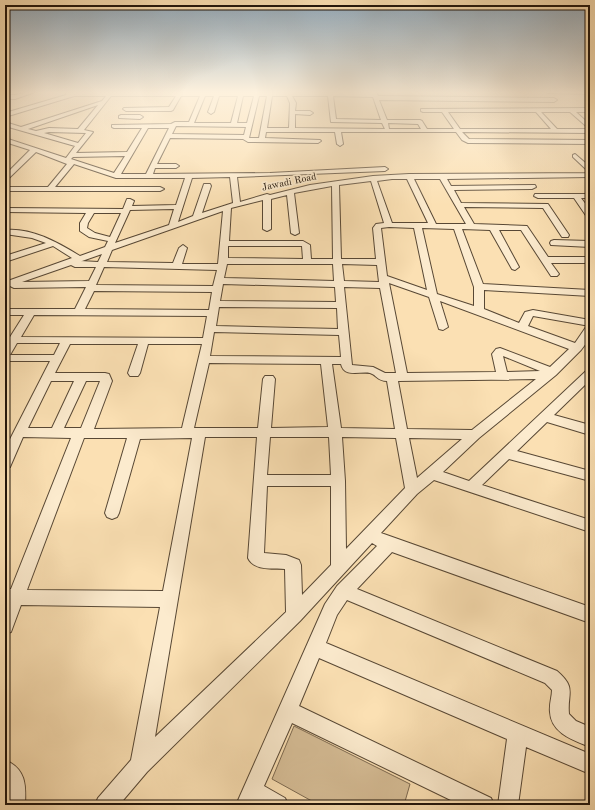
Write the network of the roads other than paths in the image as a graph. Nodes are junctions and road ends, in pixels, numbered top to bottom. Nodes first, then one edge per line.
1 (26, 130) edge
2 (144, 130) edge
3 (171, 130) edge
4 (248, 130) edge
5 (264, 130) joint
6 (292, 130) joint
7 (338, 130) junction
8 (388, 130) joint
9 (425, 130) joint
10 (458, 130) junction
11 (80, 131) joint
12 (556, 131) joint
13 (590, 131) edge
14 (36, 133) junction
15 (168, 136) junction
16 (247, 137) junction
17 (5, 140) edge
18 (262, 140) junction
19 (318, 141) dead end
20 (590, 142) edge
21 (5, 143) edge
22 (340, 144) dead end
23 (79, 145) junction
24 (34, 150) junction
25 (129, 154) junction
26 (575, 156) dead end
27 (71, 161) junction
28 (153, 166) junction
29 (176, 166) dead end
30 (590, 170) edge
31 (302, 174) junction
32 (232, 175) junction
33 (590, 175) edge
34 (116, 176) junction
35 (148, 176) junction
36 (189, 176) junction
37 (409, 176) junction
38 (419, 176) junction
39 (442, 176) junction
40 (525, 176) junction
41 (373, 178) junction
42 (5, 179) edge
43 (335, 183) junction
44 (273, 185) junction
45 (207, 186) dead end
46 (310, 187) junction
47 (532, 187) junction
48 (449, 188) junction
49 (5, 189) edge
50 (50, 189) junction
51 (160, 189) dead end
52 (290, 191) junction
53 (193, 195) junction
54 (267, 196) junction
55 (538, 196) junction
56 (576, 196) junction
57 (590, 196) edge
58 (232, 205) junction
59 (459, 205) junction
60 (501, 205) junction
61 (545, 206) junction
62 (127, 207) junction
63 (179, 207) junction
64 (5, 210) edge
65 (17, 210) junction
66 (91, 211) junction
67 (590, 215) edge
68 (5, 217) edge
69 (197, 217) junction
70 (512, 222) junction
71 (173, 225) junction
72 (389, 225) junction
73 (418, 226) junction
74 (433, 226) junction
75 (457, 227) junction
76 (471, 227) junction
77 (493, 227) junction
78 (267, 229) dead end
79 (6, 233) edge
80 (295, 233) dead end
81 (565, 235) dead end
82 (54, 243) junction
83 (225, 243) junction
84 (554, 243) dead end
85 (111, 244) junction
86 (590, 244) edge
87 (183, 248) dead end
88 (5, 259) edge
89 (79, 259) junction
90 (307, 260) junction
91 (545, 260) junction
92 (590, 260) edge
93 (337, 261) junction
94 (381, 262) junction
95 (66, 264) junction
96 (101, 264) junction
97 (222, 264) junction
98 (177, 266) junction
99 (515, 267) dead end
100 (554, 274) dead end
101 (384, 282) junction
102 (339, 283) junction
103 (5, 285) edge
104 (218, 285) junction
105 (91, 286) junction
106 (478, 287) junction
107 (590, 293) edge
108 (434, 295) junction
109 (341, 305) junction
110 (214, 308) junction
111 (480, 310) junction
112 (5, 312) edge
113 (31, 312) junction
114 (79, 312) junction
115 (590, 323) edge
116 (443, 327) dead end
117 (522, 327) junction
118 (210, 329) junction
119 (590, 329) edge
120 (344, 332) junction
121 (13, 340) junction
122 (67, 340) junction
123 (144, 341) junction
124 (208, 341) junction
125 (576, 348) junction
126 (5, 354) edge
127 (5, 358) edge
128 (57, 358) junction
129 (204, 359) junction
130 (326, 360) junction
131 (346, 361) junction
132 (134, 373) dead end
133 (550, 374) junction
134 (47, 376) junction
135 (82, 376) junction
136 (503, 376) junction
137 (397, 377) junction
138 (269, 379) dead end
139 (587, 379) edge
140 (544, 418) junction
141 (590, 430) edge
142 (20, 432) junction
143 (56, 432) junction
144 (264, 432) junction
145 (335, 432) junction
146 (82, 433) junction
147 (193, 433) junction
148 (136, 434) junction
149 (403, 434) junction
150 (474, 435) junction
151 (508, 454) junction
152 (5, 463) edge
153 (432, 474) junction
154 (590, 476) edge
155 (260, 480) junction
156 (338, 481) junction
157 (471, 487) junction
158 (412, 490) junction
159 (112, 513) dead end
160 (590, 526) edge
161 (369, 535) junction
162 (389, 544) junction
163 (339, 566) junction
164 (343, 591) junction
165 (11, 597) edge
166 (170, 599) junction
167 (294, 615) junction
168 (590, 616) edge
169 (5, 626) edge
170 (315, 647) junction
171 (288, 711) junction
172 (518, 733) junction
173 (590, 737) edge
174 (590, 764) edge
175 (140, 765) junction
176 (5, 770) edge
177 (249, 798) edge
178 (15, 805) edge
179 (105, 805) edge
180 (278, 805) edge
181 (484, 805) edge
182 (508, 805) edge

1 - 14 street
2 - 25 street
3 - 15 street
4 - 16 street
5 - 6 street
5 - 18 street
6 - 7 street
7 - 8 street
7 - 22 street
8 - 9 street
9 - 10 street
10 - 12 street
10 - 20 street
11 - 14 street
11 - 23 street
12 - 13 street
14 - 23 street
15 - 16 street
15 - 28 street
16 - 18 street
17 - 24 street
18 - 19 street
21 - 24 street
23 - 27 street
24 - 27 street
24 - 42 street
25 - 27 street
25 - 34 street
26 - 30 street
27 - 34 street
27 - 50 street
28 - 29 street
28 - 35 street
31 - 38 street
31 - 44 street
31 - 46 street
32 - 36 street
32 - 44 street
32 - 58 street
33 - 40 street, Jawadi Road
34 - 35 street
35 - 36 street
36 - 53 street
37 - 38 street, Jawadi Road
37 - 41 street, Jawadi Road
37 - 74 street
38 - 39 street, Jawadi Road
39 - 40 street, Jawadi Road
39 - 48 street
40 - 47 street
41 - 43 street, Jawadi Road
41 - 72 street
43 - 46 street, Jawadi Road
43 - 93 street
44 - 52 street, Jawadi Road
44 - 54 street, Jawadi Road
45 - 53 street
46 - 52 street, Jawadi Road
47 - 48 street
47 - 55 street
48 - 59 street
49 - 50 street
50 - 51 street
52 - 80 street
53 - 63 street
53 - 69 street
54 - 58 street, Jawadi Road
54 - 78 street
55 - 56 street
55 - 61 street
56 - 57 street
56 - 67 street
58 - 69 street, Jawadi Road
58 - 83 street
59 - 60 street
59 - 76 street
60 - 61 street
60 - 70 street
61 - 81 street
62 - 63 street
62 - 66 street
62 - 85 street
63 - 71 street
64 - 65 street
65 - 66 street
65 - 68 street
66 - 85 street
69 - 71 street, Jawadi Road
70 - 77 street
70 - 91 street
71 - 85 street, Jawadi Road
72 - 73 street
72 - 94 street
73 - 74 street
73 - 108 street
74 - 75 street
75 - 76 street
75 - 106 street
76 - 77 street
77 - 99 street
79 - 82 street
82 - 88 street
82 - 89 street
83 - 90 street
83 - 97 street
84 - 86 street
85 - 89 street, Jawadi Road
85 - 96 street
87 - 98 street
89 - 95 street, Jawadi Road
90 - 93 street
90 - 97 street
91 - 92 street
91 - 100 street
93 - 94 street
93 - 102 street
94 - 101 street
95 - 96 street
95 - 103 street, Jawadi Road
96 - 98 street
96 - 105 street
97 - 98 street
97 - 104 street
101 - 102 street
101 - 108 street
101 - 137 street
102 - 104 street
102 - 109 street
103 - 105 street
104 - 105 street
104 - 110 street
105 - 114 street
106 - 107 street
106 - 111 street
108 - 111 street
108 - 116 street
109 - 110 street
109 - 120 street
110 - 114 street
110 - 118 street
111 - 117 street
112 - 113 street
113 - 114 street
113 - 121 street
115 - 117 street
117 - 125 street
118 - 120 street
118 - 124 street
119 - 125 street
120 - 131 street
121 - 122 street
121 - 126 street
122 - 123 street
122 - 128 street
123 - 124 street
123 - 132 street
124 - 129 street
125 - 133 street
127 - 128 street
128 - 134 street
129 - 130 street
129 - 147 street
130 - 131 street
130 - 145 street
131 - 137 street
133 - 136 street
133 - 136 street
133 - 150 street
134 - 135 street
134 - 142 street
135 - 143 street
135 - 146 street
136 - 137 street
137 - 149 street
138 - 144 street
139 - 140 street
140 - 141 street
140 - 151 street
142 - 143 street
142 - 152 street
143 - 146 street
144 - 145 street
144 - 147 street
144 - 155 street
145 - 149 street
145 - 156 street
146 - 148 street
146 - 165 street
147 - 148 street
147 - 166 street
148 - 159 street
149 - 150 street
149 - 158 street
150 - 153 street
151 - 154 street
151 - 157 street
153 - 157 street
153 - 158 street
155 - 156 street
155 - 167 street
156 - 163 street
157 - 160 street
158 - 161 street
161 - 162 street
161 - 163 street
162 - 164 street
162 - 168 street
163 - 167 street
164 - 170 street
164 - 173 street
165 - 166 street
165 - 169 street
166 - 175 street
167 - 175 street
170 - 171 street
170 - 172 street
171 - 177 street
171 - 181 street
172 - 174 street
172 - 182 street
175 - 179 street
176 - 178 street
177 - 180 street

